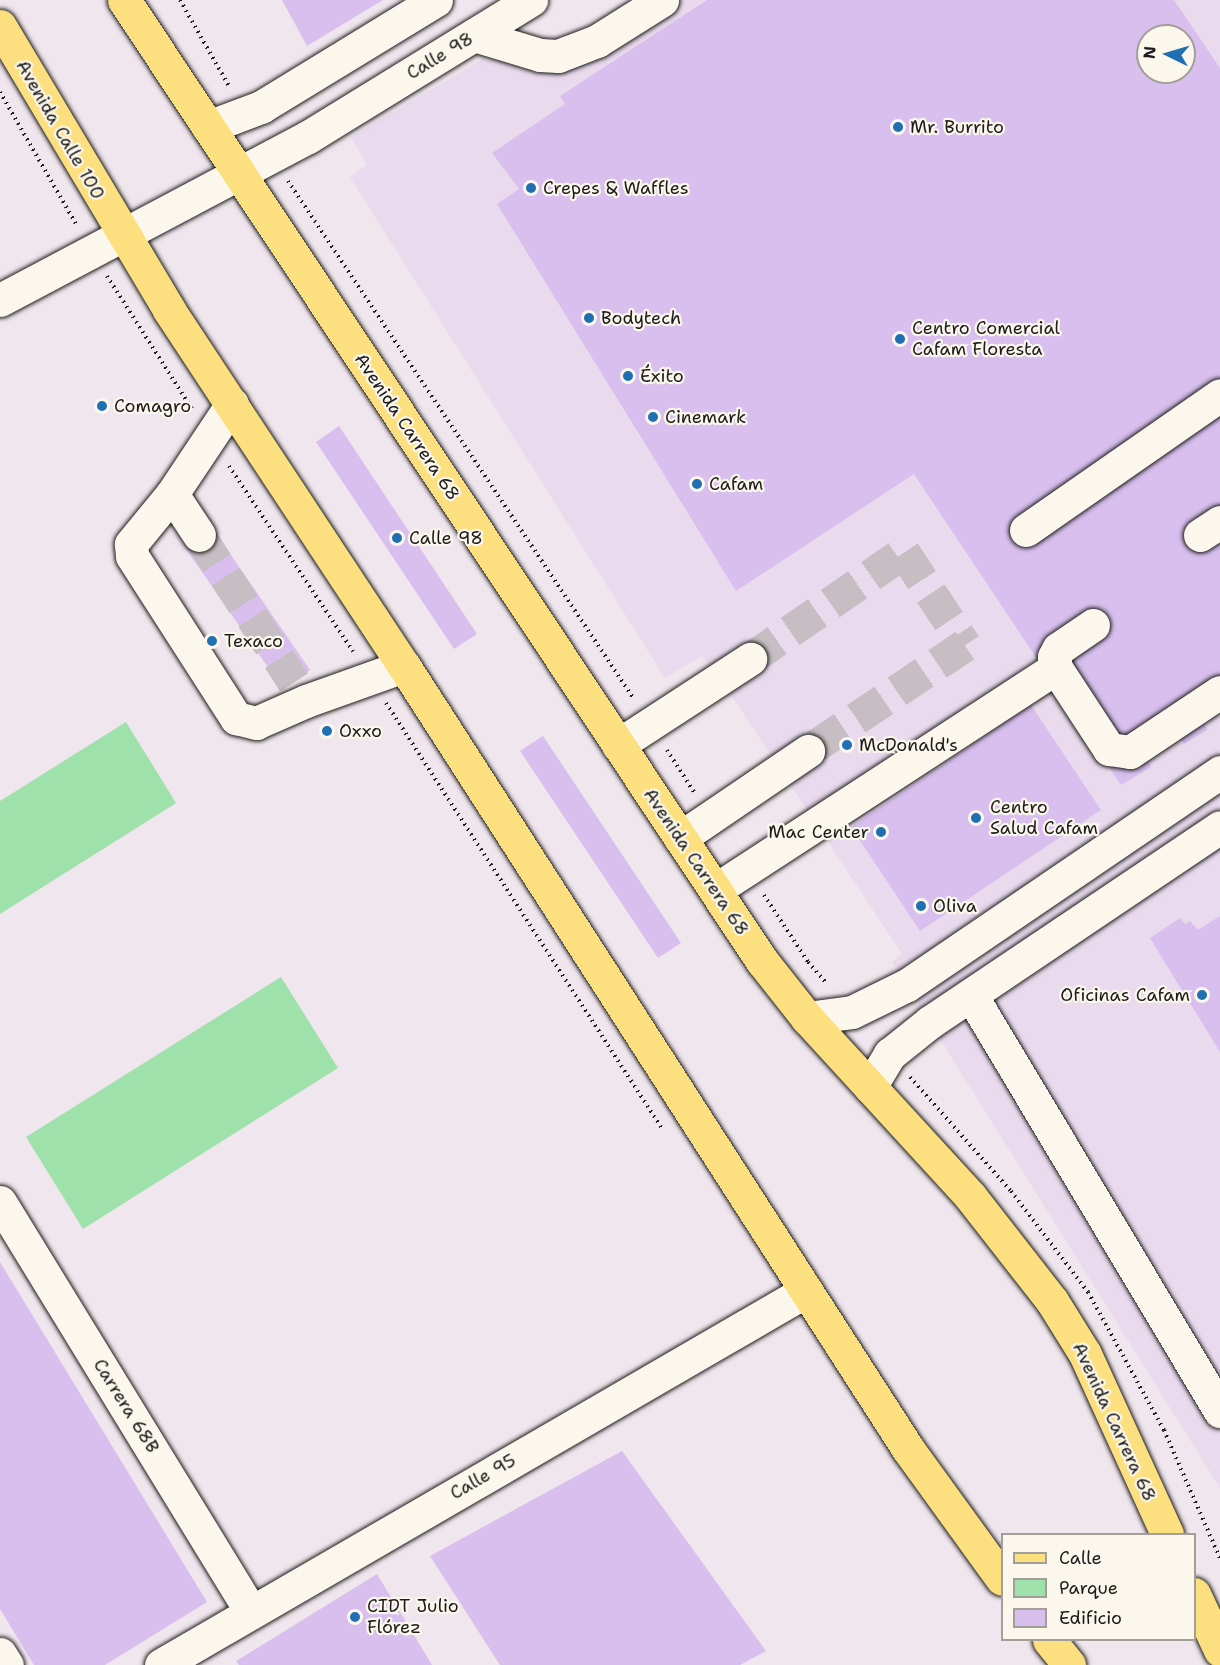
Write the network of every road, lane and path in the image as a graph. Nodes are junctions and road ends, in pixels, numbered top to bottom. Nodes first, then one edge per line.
1 (124, 0) edge
2 (180, 0) edge
3 (436, 0) edge
4 (531, 0) edge
5 (662, 0) edge
6 (0, 26) edge
7 (474, 35) junction
8 (207, 51) dead end
9 (0, 92) edge
10 (207, 127) junction
11 (238, 174) junction
12 (67, 210) dead end
13 (122, 234) junction
14 (0, 300) edge
15 (1220, 395) edge
16 (232, 404) junction
17 (172, 494) junction
18 (1026, 530) dead end
19 (199, 535) tunnel mouth
20 (1093, 625) dead end
21 (750, 659) tunnel mouth
22 (405, 666) junction
23 (1056, 668) junction
24 (1220, 692) edge
25 (618, 745) junction
26 (808, 751) tunnel mouth
27 (1220, 772) edge
28 (1220, 827) edge
29 (680, 838) junction
30 (715, 890) junction
31 (971, 995) junction
32 (807, 1018) junction
33 (870, 1087) junction
34 (0, 1202) edge
35 (806, 1291) junction
36 (1220, 1411) edge
37 (1167, 1533) edge
38 (1001, 1578) edge
39 (1196, 1598) edge
40 (251, 1611) junction
41 (1050, 1641) edge
42 (1220, 1650) edge
43 (209, 1653) edge
44 (0, 1654) edge
45 (7, 1665) edge
46 (161, 1665) edge
47 (1069, 1665) edge

1 - 10 main road
2 - 8 path
3 - 10 street
4 - 7 street, Calle 98
5 - 7 street
6 - 13 main road, Avenida Calle 100
7 - 11 street, Calle 98
9 - 12 path
10 - 11 main road
11 - 13 street, Calle 98
11 - 25 main road, Avenida Carrera 68
13 - 14 street, Calle 98
13 - 16 main road
15 - 18 street
16 - 17 street
16 - 22 main road
17 - 19 street
17 - 22 street
20 - 23 street
21 - 25 street
22 - 35 main road
23 - 24 street
23 - 30 street
25 - 29 main road, Avenida Carrera 68
26 - 29 street
27 - 32 street
28 - 31 street
29 - 30 main road, Avenida Carrera 68
30 - 32 main road, Avenida Carrera 68
31 - 33 street
31 - 36 street
32 - 33 main road, Avenida Carrera 68
33 - 37 main road, Avenida Carrera 68
34 - 40 street, Carrera 68B
35 - 38 main road
35 - 40 street, Calle 95
39 - 42 main road
40 - 43 street, Calle 95
41 - 47 main road
43 - 46 street, Calle 95
44 - 45 street

